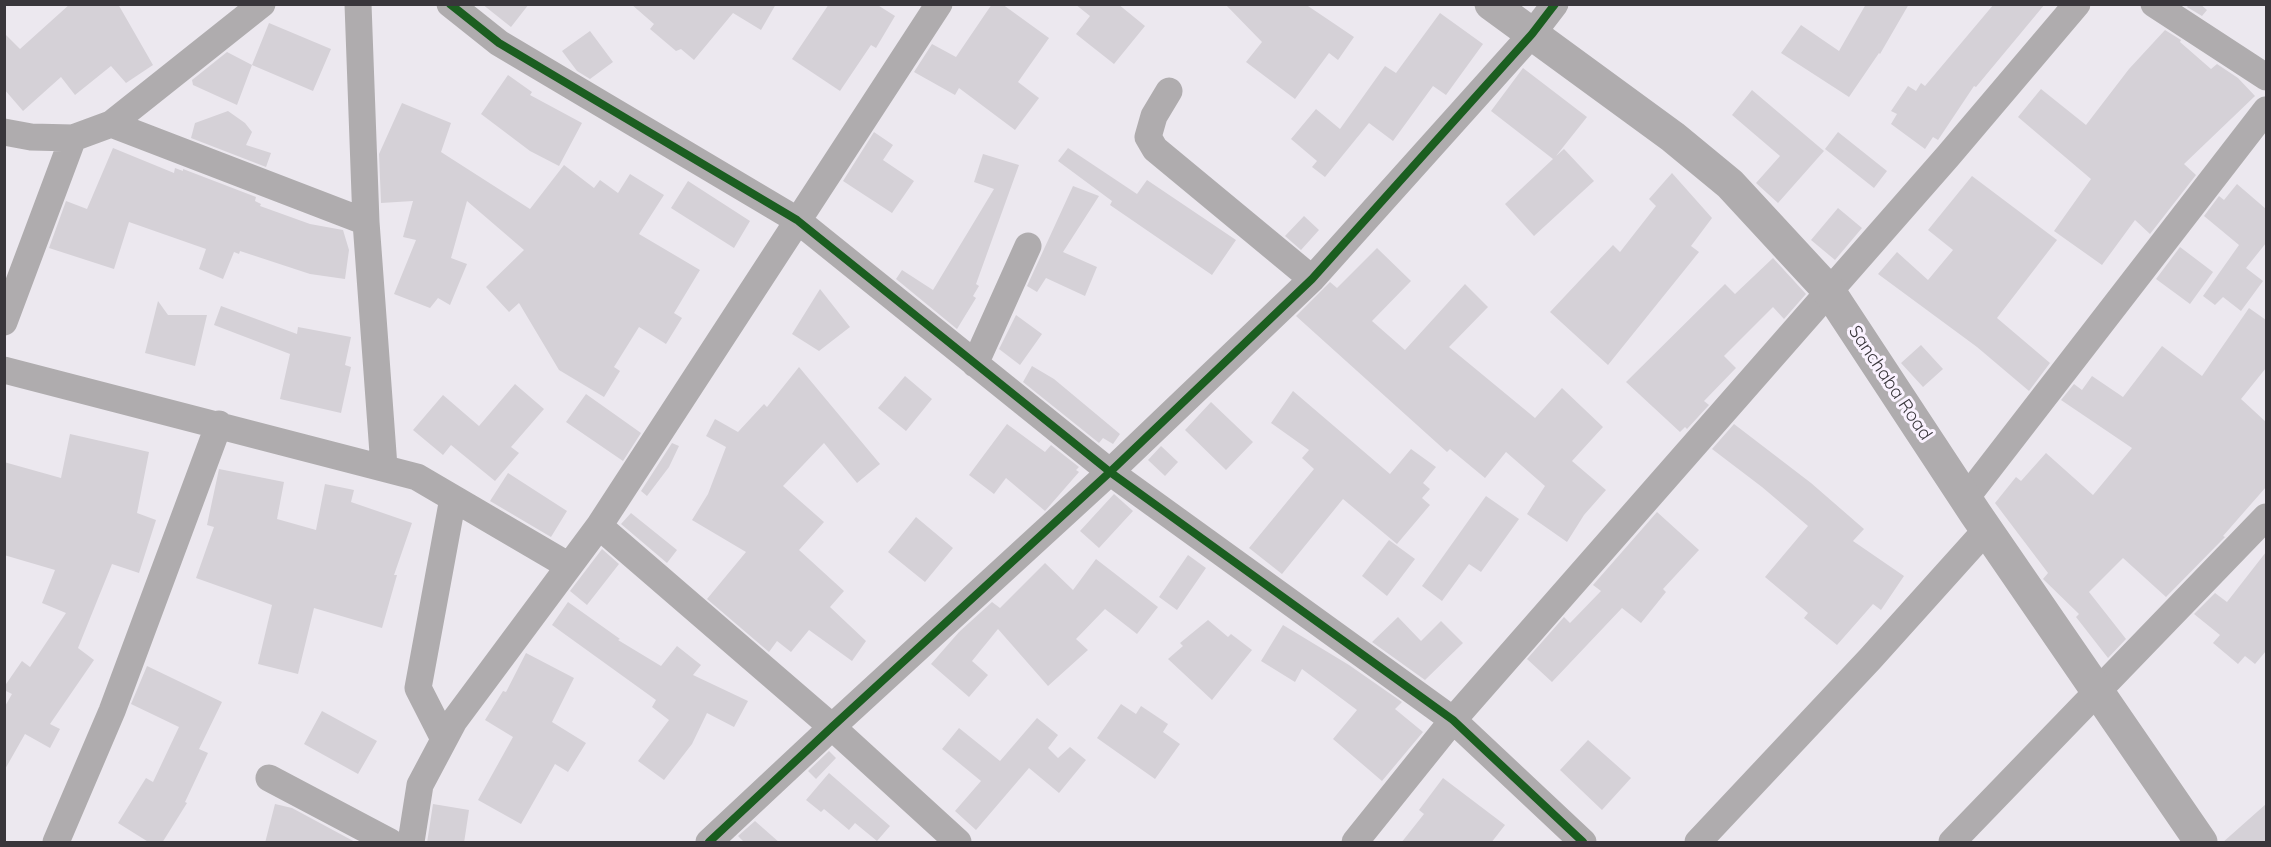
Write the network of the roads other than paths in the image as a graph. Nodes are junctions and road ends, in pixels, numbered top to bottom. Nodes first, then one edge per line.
1 (262, 4) edge
2 (358, 4) edge
3 (450, 4) edge
4 (939, 4) edge
5 (1491, 4) edge
6 (1555, 4) edge
7 (2077, 4) edge
8 (2154, 4) edge
9 (1532, 34) junction
10 (2266, 77) edge
11 (1169, 90) dead end
12 (2266, 110) edge
13 (111, 124) junction
14 (4, 132) edge
15 (73, 138) junction
16 (797, 220) junction
17 (366, 222) junction
18 (1028, 246) dead end
19 (1312, 279) junction
20 (1829, 291) junction
21 (4, 322) edge
22 (975, 364) junction
23 (4, 370) edge
24 (219, 424) junction
25 (384, 467) junction
26 (1110, 472) junction
27 (453, 498) junction
28 (1966, 498) junction
29 (2266, 517) edge
30 (599, 526) junction
31 (1987, 529) junction
32 (569, 566) junction
33 (2098, 690) junction
34 (1453, 720) junction
35 (831, 727) junction
36 (444, 739) junction
37 (270, 778) dead end
38 (56, 843) edge
39 (390, 843) edge
40 (411, 843) edge
41 (709, 843) edge
42 (958, 843) edge
43 (1355, 843) edge
44 (1584, 843) edge
45 (1698, 843) edge
46 (1952, 843) edge
47 (2201, 843) edge

1 - 13 street
2 - 17 street
3 - 16 street
4 - 16 street
5 - 9 street, Sanchaba Road
6 - 9 street
7 - 20 street
8 - 10 street
9 - 19 street
9 - 20 street, Sanchaba Road
11 - 19 street
12 - 28 street
13 - 15 street
13 - 17 street
14 - 15 street
15 - 21 street
16 - 22 street
16 - 30 street
17 - 25 street
18 - 22 street
19 - 26 street
20 - 28 street, Sanchaba Road
20 - 34 street
22 - 26 street
23 - 24 street
24 - 25 street
24 - 38 street
25 - 27 street
26 - 34 street
26 - 35 street
27 - 32 street
27 - 36 street
28 - 31 street, Sanchaba Road
29 - 33 street
30 - 32 street
30 - 35 street
31 - 33 street, Sanchaba Road
31 - 45 street
32 - 36 street
33 - 46 street
33 - 47 street, Sanchaba Road
34 - 43 street
34 - 44 street
35 - 41 street
35 - 42 street
36 - 40 street
37 - 39 street

